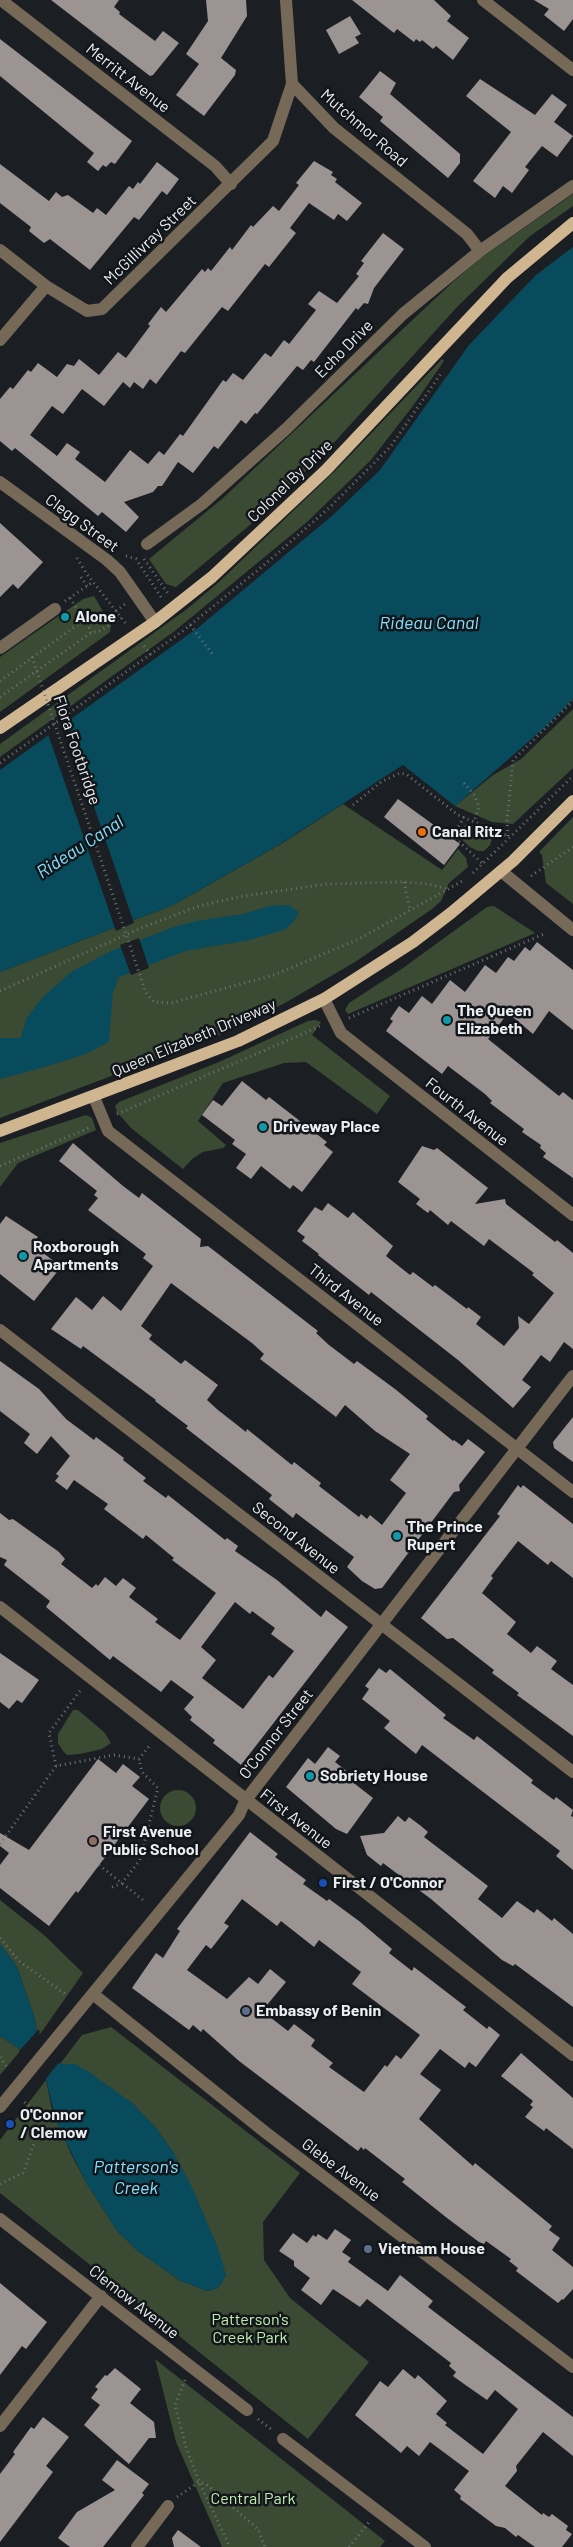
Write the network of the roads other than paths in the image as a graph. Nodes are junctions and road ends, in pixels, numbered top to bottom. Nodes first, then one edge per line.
1 (1, 0) edge
2 (286, 0) edge
3 (483, 0) edge
4 (573, 70) edge
5 (292, 84) junction
6 (231, 184) junction
7 (573, 186) edge
8 (573, 223) edge
9 (0, 250) edge
10 (480, 251) junction
11 (46, 286) junction
12 (0, 340) edge
13 (0, 482) edge
14 (147, 544) dead end
15 (55, 609) road end
16 (155, 622) junction
17 (0, 648) edge
18 (0, 728) edge
19 (573, 801) edge
20 (501, 871) junction
21 (573, 930) edge
22 (324, 999) junction
23 (94, 1097) junction
24 (0, 1131) edge
25 (573, 1215) edge
26 (0, 1330) edge
27 (573, 1376) edge
28 (517, 1449) junction
29 (573, 1492) edge
30 (0, 1608) edge
31 (382, 1625) junction
32 (573, 1772) edge
33 (246, 1801) junction
34 (93, 1994) junction
35 (573, 2055) edge
36 (1, 2104) edge
37 (0, 2219) edge
38 (101, 2296) junction
39 (573, 2367) edge
40 (247, 2410) road end
41 (0, 2426) edge
42 (283, 2439) road end
43 (168, 2506) dead end
44 (137, 2547) edge
45 (425, 2547) edge

1 - 6 street, Merritt Avenue
2 - 5 street
3 - 4 street
5 - 6 street, McGillivray Street
5 - 10 street, Mutchmor Road
6 - 11 street, McGillivray Street
7 - 10 street, Echo Drive
8 - 16 main road, Colonel By Drive
9 - 11 street, McGillivray Street
10 - 14 street, Echo Drive
11 - 12 street
13 - 16 street, Clegg Street
15 - 17 street
16 - 18 main road, Colonel By Drive
19 - 20 main road, Queen Elizabeth Driveway
20 - 21 street
20 - 22 main road, Queen Elizabeth Driveway
22 - 23 main road, Queen Elizabeth Driveway
22 - 25 street, Fourth Avenue
23 - 24 main road, Queen Elizabeth Driveway
23 - 28 street, Third Avenue
26 - 31 street, Second Avenue
27 - 28 street, O'Connor Street
28 - 29 street, Third Avenue
28 - 31 street, O'Connor Street
30 - 33 street, First Avenue
31 - 32 street, Second Avenue
31 - 33 street, O'Connor Street
33 - 34 street, O'Connor Street
33 - 35 street, First Avenue
34 - 36 street, O'Connor Street
34 - 39 street, Glebe Avenue
37 - 38 street, Clemow Avenue
38 - 40 street, Clemow Avenue
38 - 41 street
42 - 45 street
43 - 44 street

